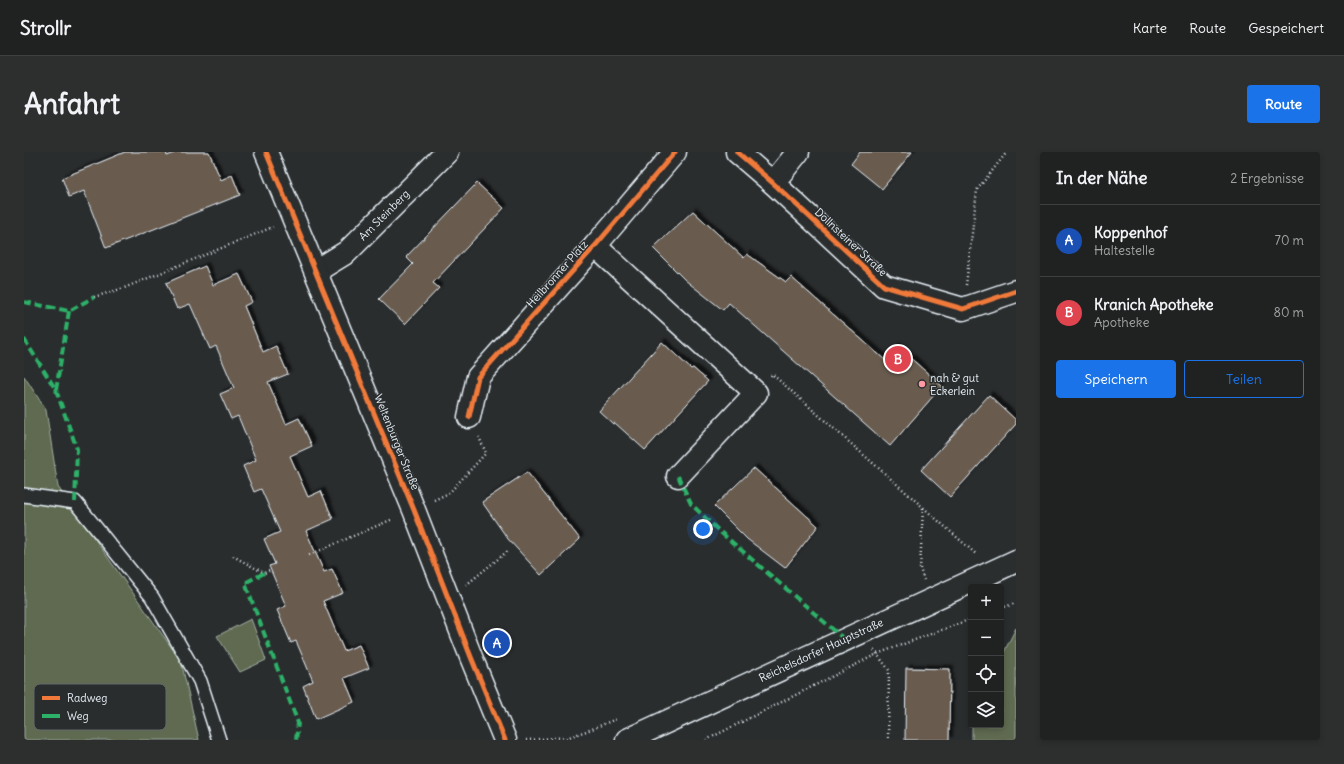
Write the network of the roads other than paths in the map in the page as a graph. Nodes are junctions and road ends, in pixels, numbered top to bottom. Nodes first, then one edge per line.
1 (266, 152) edge
2 (447, 152) edge
3 (675, 152) edge
4 (737, 152) edge
5 (798, 152) edge
6 (773, 183) junction
7 (595, 246) junction
8 (316, 271) junction
9 (1016, 291) edge
10 (469, 417) road end
11 (678, 476) dead end
12 (24, 495) edge
13 (1016, 561) edge
14 (219, 740) edge
15 (506, 740) edge
16 (627, 740) edge

1 - 8 street, Weltenburger Straße
2 - 8 street, Am Steinberg
3 - 7 street, Heilbronner Platz
4 - 6 street, Dollnsteiner Straße
5 - 6 street
6 - 9 street, Dollnsteiner Straße
7 - 10 street, Heilbronner Platz
7 - 11 street, Heilbronner Platz
8 - 15 street, Weltenburger Straße
12 - 14 lane
13 - 16 street, Reichelsdorfer Hauptstraße

